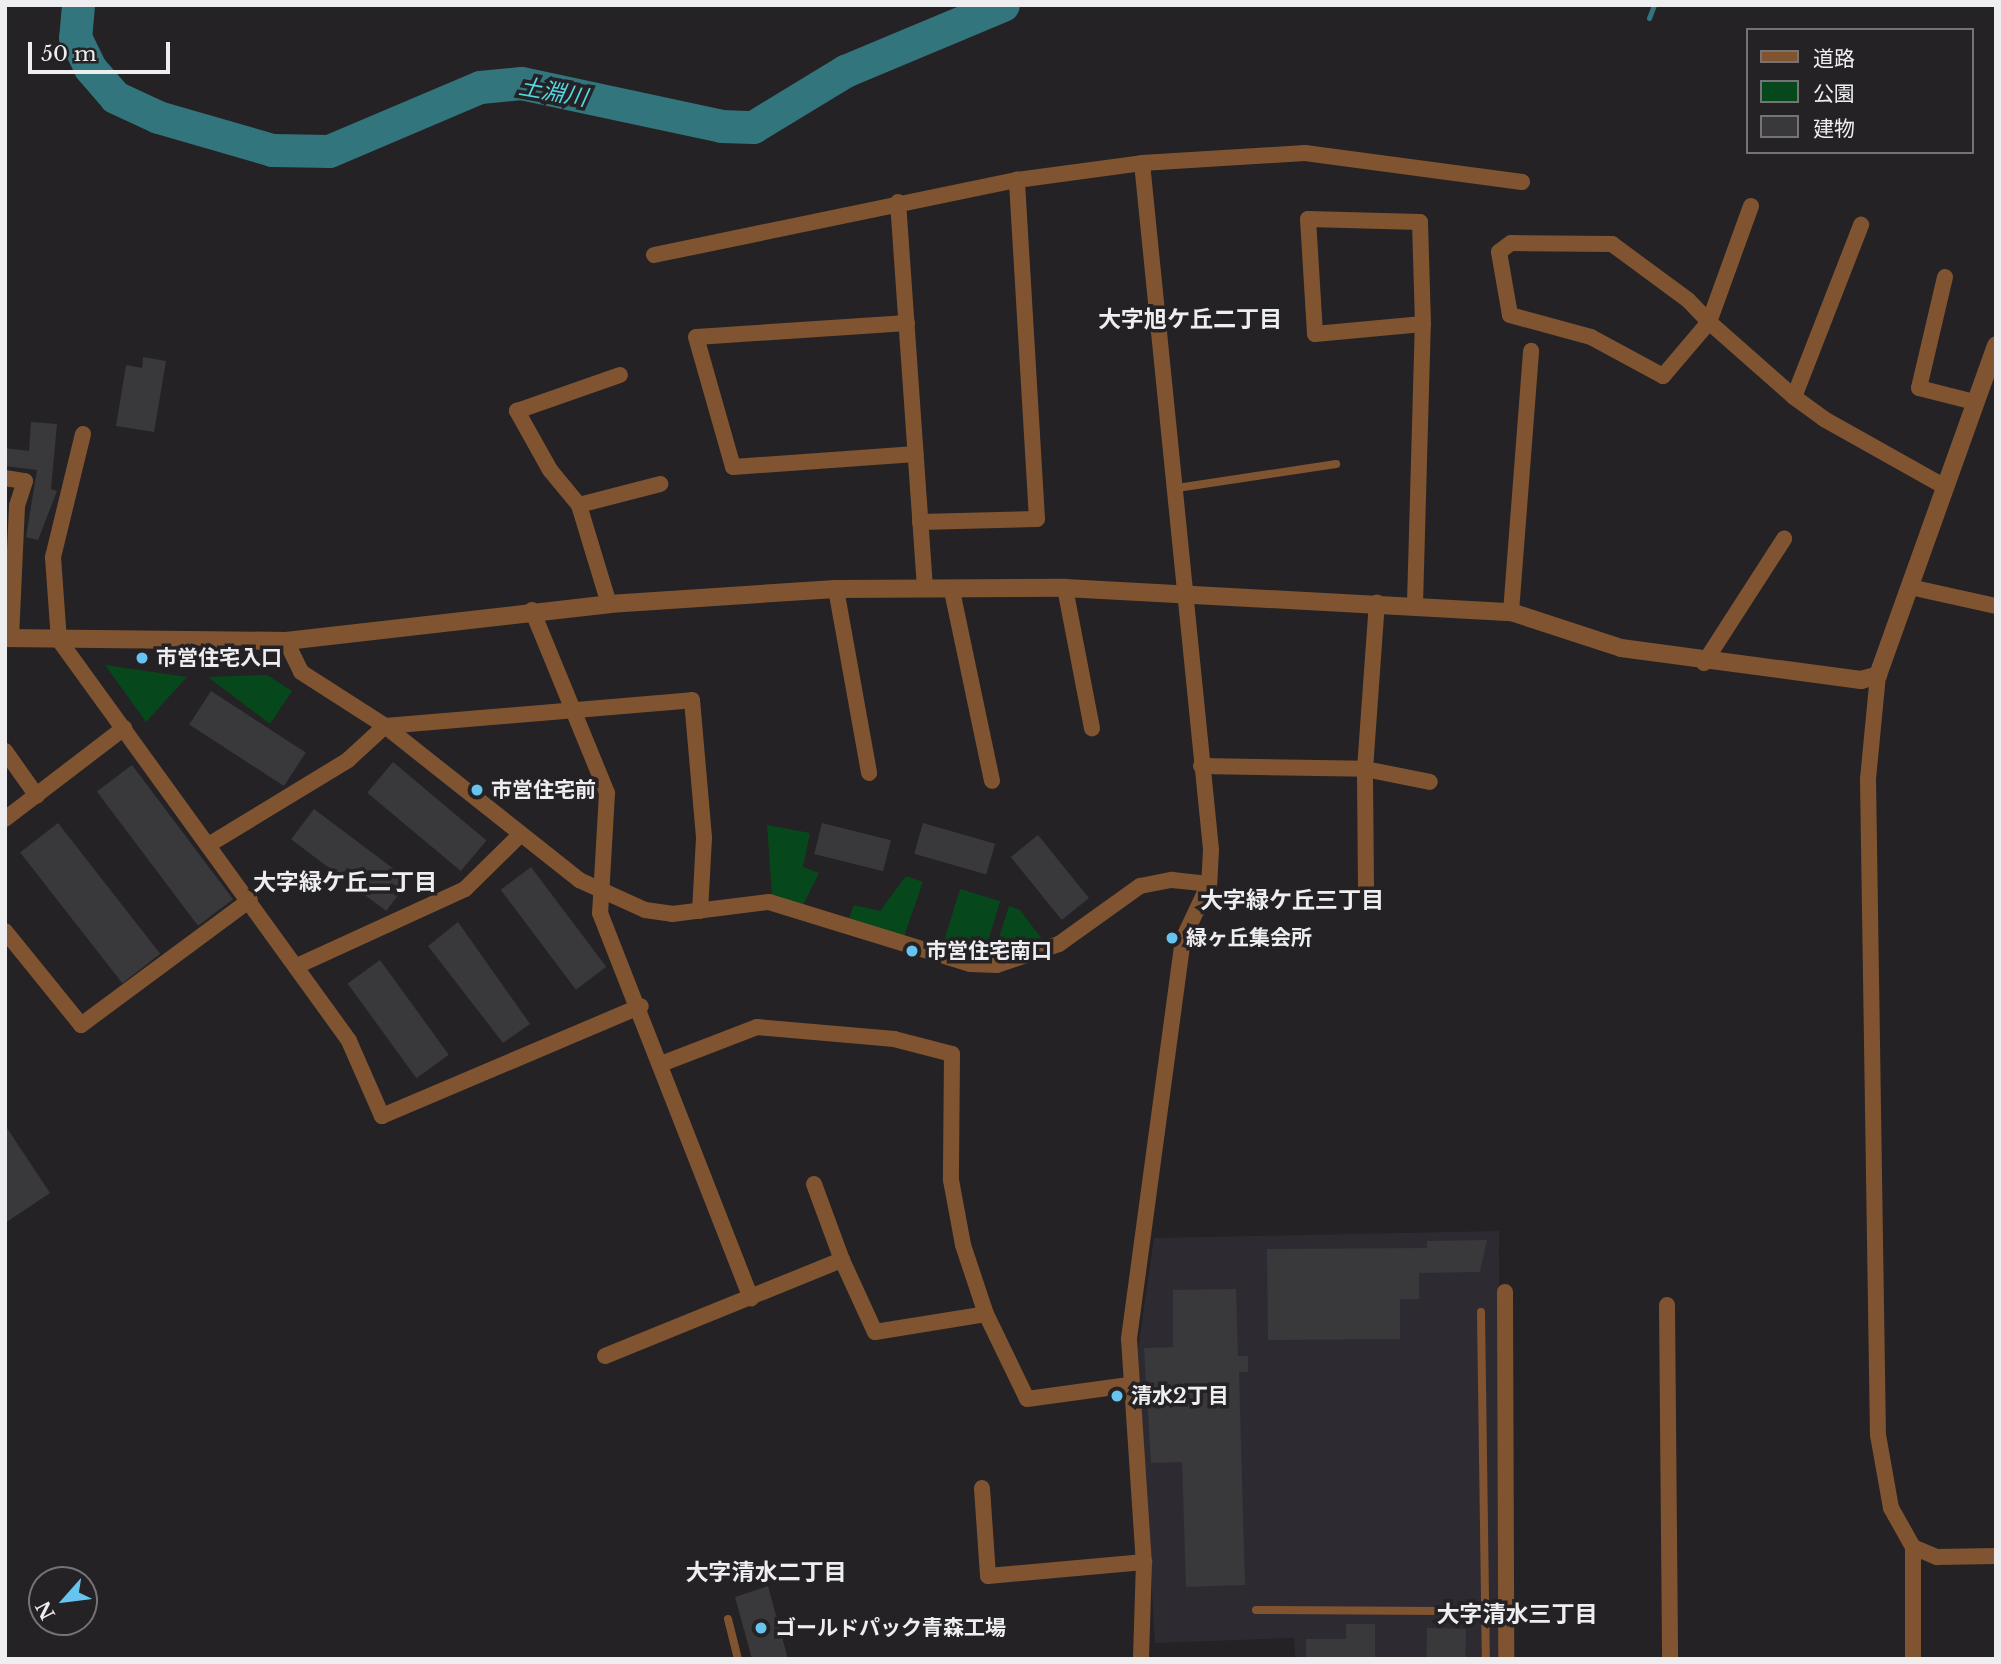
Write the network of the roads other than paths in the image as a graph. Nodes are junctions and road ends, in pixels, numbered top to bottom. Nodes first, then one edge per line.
1 (1142, 163) junction
2 (1017, 180) junction
3 (1522, 182) dead end
4 (898, 202) junction
5 (1751, 206) dead end
6 (1861, 225) dead end
7 (654, 255) dead end
8 (1945, 276) dead end
9 (1709, 322) junction
10 (907, 324) junction
11 (1423, 324) junction
12 (1996, 345) edge
13 (1531, 351) dead end
14 (1990, 373) edge
15 (620, 375) dead end
16 (1794, 397) junction
17 (1974, 402) junction
18 (83, 434) dead end
19 (916, 454) junction
20 (1336, 464) dead end
21 (5, 478) edge
22 (660, 484) dead end
23 (1945, 486) junction
24 (1177, 488) junction
25 (579, 505) junction
26 (920, 522) junction
27 (1784, 539) dead end
28 (1910, 587) junction
29 (925, 588) junction
30 (836, 589) junction
31 (1065, 589) junction
32 (951, 590) junction
33 (1186, 594) junction
34 (1377, 602) junction
35 (609, 604) junction
36 (1415, 604) junction
37 (1996, 606) edge
38 (532, 610) junction
39 (1511, 611) junction
40 (8, 638) edge
41 (59, 640) junction
42 (286, 641) junction
43 (1704, 663) junction
44 (1878, 675) junction
45 (572, 707) junction
46 (385, 726) junction
47 (124, 728) junction
48 (1092, 728) dead end
49 (5, 751) edge
50 (1201, 766) junction
51 (1365, 769) junction
52 (869, 772) dead end
53 (992, 781) dead end
54 (1430, 782) dead end
55 (37, 796) junction
56 (5, 819) edge
57 (521, 834) junction
58 (210, 844) junction
59 (1209, 884) junction
60 (1366, 888) dead end
61 (603, 894) junction
62 (250, 900) junction
63 (700, 911) junction
64 (5, 931) edge
65 (297, 967) junction
66 (641, 1006) junction
67 (661, 1064) junction
68 (814, 1184) dead end
69 (842, 1259) junction
70 (1505, 1292) dead end
71 (751, 1298) junction
72 (1667, 1305) dead end
73 (1481, 1312) dead end
74 (986, 1314) junction
75 (605, 1356) dead end
76 (1129, 1385) junction
77 (982, 1488) dead end
78 (1913, 1547) junction
79 (1996, 1556) edge
80 (1144, 1562) junction
81 (1256, 1611) dead end
82 (1486, 1611) junction
83 (728, 1619) dead end
84 (738, 1659) edge
85 (1140, 1659) edge
86 (1486, 1659) edge
87 (1506, 1659) edge
88 (1670, 1659) edge
89 (1913, 1659) edge

1 - 2 street
1 - 3 street
1 - 24 street
2 - 4 street
2 - 26 street
4 - 7 street
4 - 10 street
5 - 9 street
6 - 16 street
8 - 17 street
9 - 9 street
9 - 16 street
10 - 19 street
10 - 19 street
11 - 11 street
11 - 36 street
12 - 14 street
13 - 39 street
14 - 17 street
15 - 25 street
16 - 23 street
17 - 23 street
18 - 41 street
19 - 26 street
20 - 24 lane
21 - 40 street
22 - 25 street
23 - 28 street
24 - 33 street
25 - 35 street
26 - 29 street
27 - 43 street
28 - 37 street
28 - 44 street
29 - 30 street
29 - 32 street
30 - 35 street
30 - 52 street
31 - 32 street
31 - 33 street
31 - 48 street
32 - 53 street
33 - 34 street
33 - 50 street
34 - 36 street
34 - 51 street
35 - 38 street
36 - 39 street
38 - 42 street
38 - 45 street
39 - 43 street
40 - 41 street
41 - 42 street
41 - 47 street
42 - 46 street
43 - 44 street
44 - 78 street
45 - 46 street
45 - 61 street
45 - 63 street
46 - 57 street
46 - 58 street
47 - 55 street
47 - 58 street
49 - 55 street
50 - 51 street
50 - 59 street
51 - 54 street
51 - 60 street
55 - 56 street
57 - 61 street
57 - 65 street
58 - 62 street
59 - 63 street
59 - 76 street
61 - 63 street
61 - 66 street
62 - 64 street
62 - 65 street
65 - 66 street
66 - 67 street
67 - 71 street
67 - 74 street
68 - 69 street
69 - 71 street
69 - 74 street
70 - 87 street
71 - 75 street
72 - 88 street
73 - 82 lane
74 - 76 street
76 - 80 street
77 - 80 street
78 - 79 street
78 - 89 street
80 - 85 street
81 - 82 lane
82 - 86 lane
83 - 84 lane

